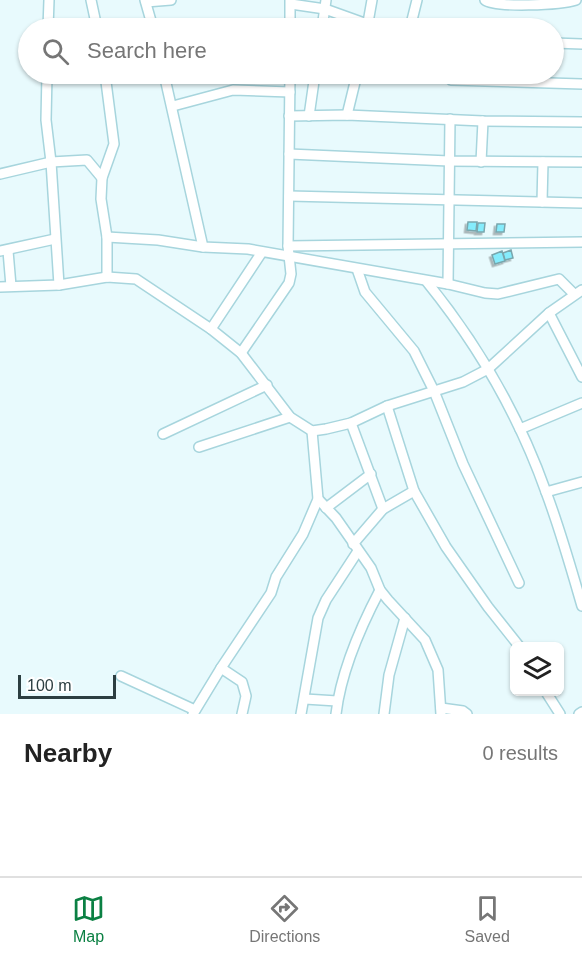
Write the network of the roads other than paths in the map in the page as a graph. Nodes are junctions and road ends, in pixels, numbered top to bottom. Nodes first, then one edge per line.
1 (49, 0) edge
2 (91, 0) edge
3 (171, 0) edge
4 (372, 0) edge
5 (417, 0) edge
6 (485, 0) edge
7 (576, 0) edge
8 (146, 1) edge
9 (291, 2) edge
10 (325, 5) edge
11 (48, 18) edge
12 (95, 18) edge
13 (150, 18) edge
14 (290, 18) edge
15 (352, 18) edge
16 (369, 18) edge
17 (412, 18) edge
18 (564, 43) edge
19 (582, 44) edge
20 (564, 83) edge
21 (47, 84) edge
22 (106, 84) edge
23 (167, 84) edge
24 (290, 84) edge
25 (314, 84) edge
26 (355, 84) edge
27 (582, 84) edge
28 (290, 92) junction
29 (173, 106) junction
30 (347, 115) junction
31 (289, 116) junction
32 (309, 116) junction
33 (450, 120) junction
34 (483, 121) junction
35 (582, 122) edge
36 (289, 154) junction
37 (450, 161) junction
38 (51, 162) junction
39 (481, 162) junction
40 (543, 162) junction
41 (582, 162) edge
42 (0, 174) edge
43 (102, 178) junction
44 (289, 196) junction
45 (449, 200) junction
46 (542, 202) junction
47 (582, 203) edge
48 (107, 237) junction
49 (55, 239) junction
50 (582, 242) edge
51 (448, 243) junction
52 (203, 247) junction
53 (4, 251) edge
54 (289, 251) junction
55 (261, 252) junction
56 (357, 269) junction
57 (107, 277) junction
58 (427, 282) junction
59 (448, 284) junction
60 (59, 285) junction
61 (11, 286) junction
62 (0, 287) edge
63 (578, 292) edge
64 (549, 313) junction
65 (211, 329) junction
66 (241, 352) junction
67 (488, 369) junction
68 (582, 377) edge
69 (267, 385) junction
70 (434, 391) junction
71 (582, 403) edge
72 (387, 406) junction
73 (290, 417) junction
74 (351, 423) junction
75 (520, 429) junction
76 (312, 431) junction
77 (163, 434) dead end
78 (199, 447) dead end
79 (371, 474) junction
80 (582, 482) edge
81 (414, 490) junction
82 (546, 492) junction
83 (318, 499) junction
84 (326, 508) junction
85 (384, 509) junction
86 (355, 548) junction
87 (519, 583) dead end
88 (380, 590) junction
89 (582, 606) edge
90 (405, 618) junction
91 (516, 642) edge
92 (221, 668) junction
93 (122, 676) dead end
94 (549, 696) edge
95 (305, 699) junction
96 (338, 701) junction
97 (441, 711) edge
98 (194, 712) edge
99 (242, 714) edge
100 (301, 714) edge
101 (336, 714) edge
102 (384, 714) edge
103 (467, 714) edge
104 (561, 714) edge

1 - 11 street
2 - 12 street
3 - 8 street
4 - 16 street
5 - 17 street
6 - 7 street
8 - 13 street
9 - 10 street
9 - 14 street
10 - 15 street
18 - 19 street
20 - 27 street
21 - 38 street
22 - 43 street
23 - 29 street
24 - 28 street
25 - 32 street
26 - 30 street
28 - 29 street
28 - 31 street
29 - 52 street
30 - 32 street
30 - 33 street
31 - 32 street
31 - 36 street
33 - 34 street
33 - 37 street
34 - 35 street
34 - 39 street
36 - 37 street
36 - 44 street
37 - 39 street
37 - 45 street
38 - 42 street
38 - 43 street
38 - 49 street
39 - 40 street
40 - 41 street
40 - 46 street
43 - 48 street
44 - 45 street
44 - 54 street
45 - 46 street
45 - 51 street
46 - 47 street
48 - 52 street
48 - 57 street
49 - 53 street
49 - 60 street
50 - 51 street
51 - 54 street
51 - 59 street
52 - 55 street
53 - 61 street
54 - 55 street
54 - 56 street
54 - 66 street
55 - 65 street
56 - 58 street
56 - 70 street
57 - 60 street
57 - 65 street
58 - 59 street
58 - 67 street
59 - 63 street
60 - 61 street
61 - 62 street
63 - 64 street
64 - 67 street
64 - 68 street
65 - 66 street
66 - 69 street
67 - 70 street
67 - 75 street
69 - 73 street
69 - 77 street
70 - 72 street
70 - 87 street
71 - 75 street
72 - 74 street
72 - 81 street
73 - 76 street
73 - 78 street
74 - 76 street
74 - 79 street
75 - 82 street
76 - 83 street
79 - 84 street
79 - 85 street
80 - 82 street
81 - 85 street
81 - 91 street
82 - 89 street
83 - 84 street
83 - 92 street
84 - 86 street
85 - 86 street
86 - 88 street
86 - 95 street
88 - 90 street
88 - 96 street
90 - 97 street
90 - 102 street
92 - 98 street
92 - 99 street
93 - 98 street
94 - 104 street
95 - 96 street
95 - 100 street
96 - 101 street
97 - 103 street

